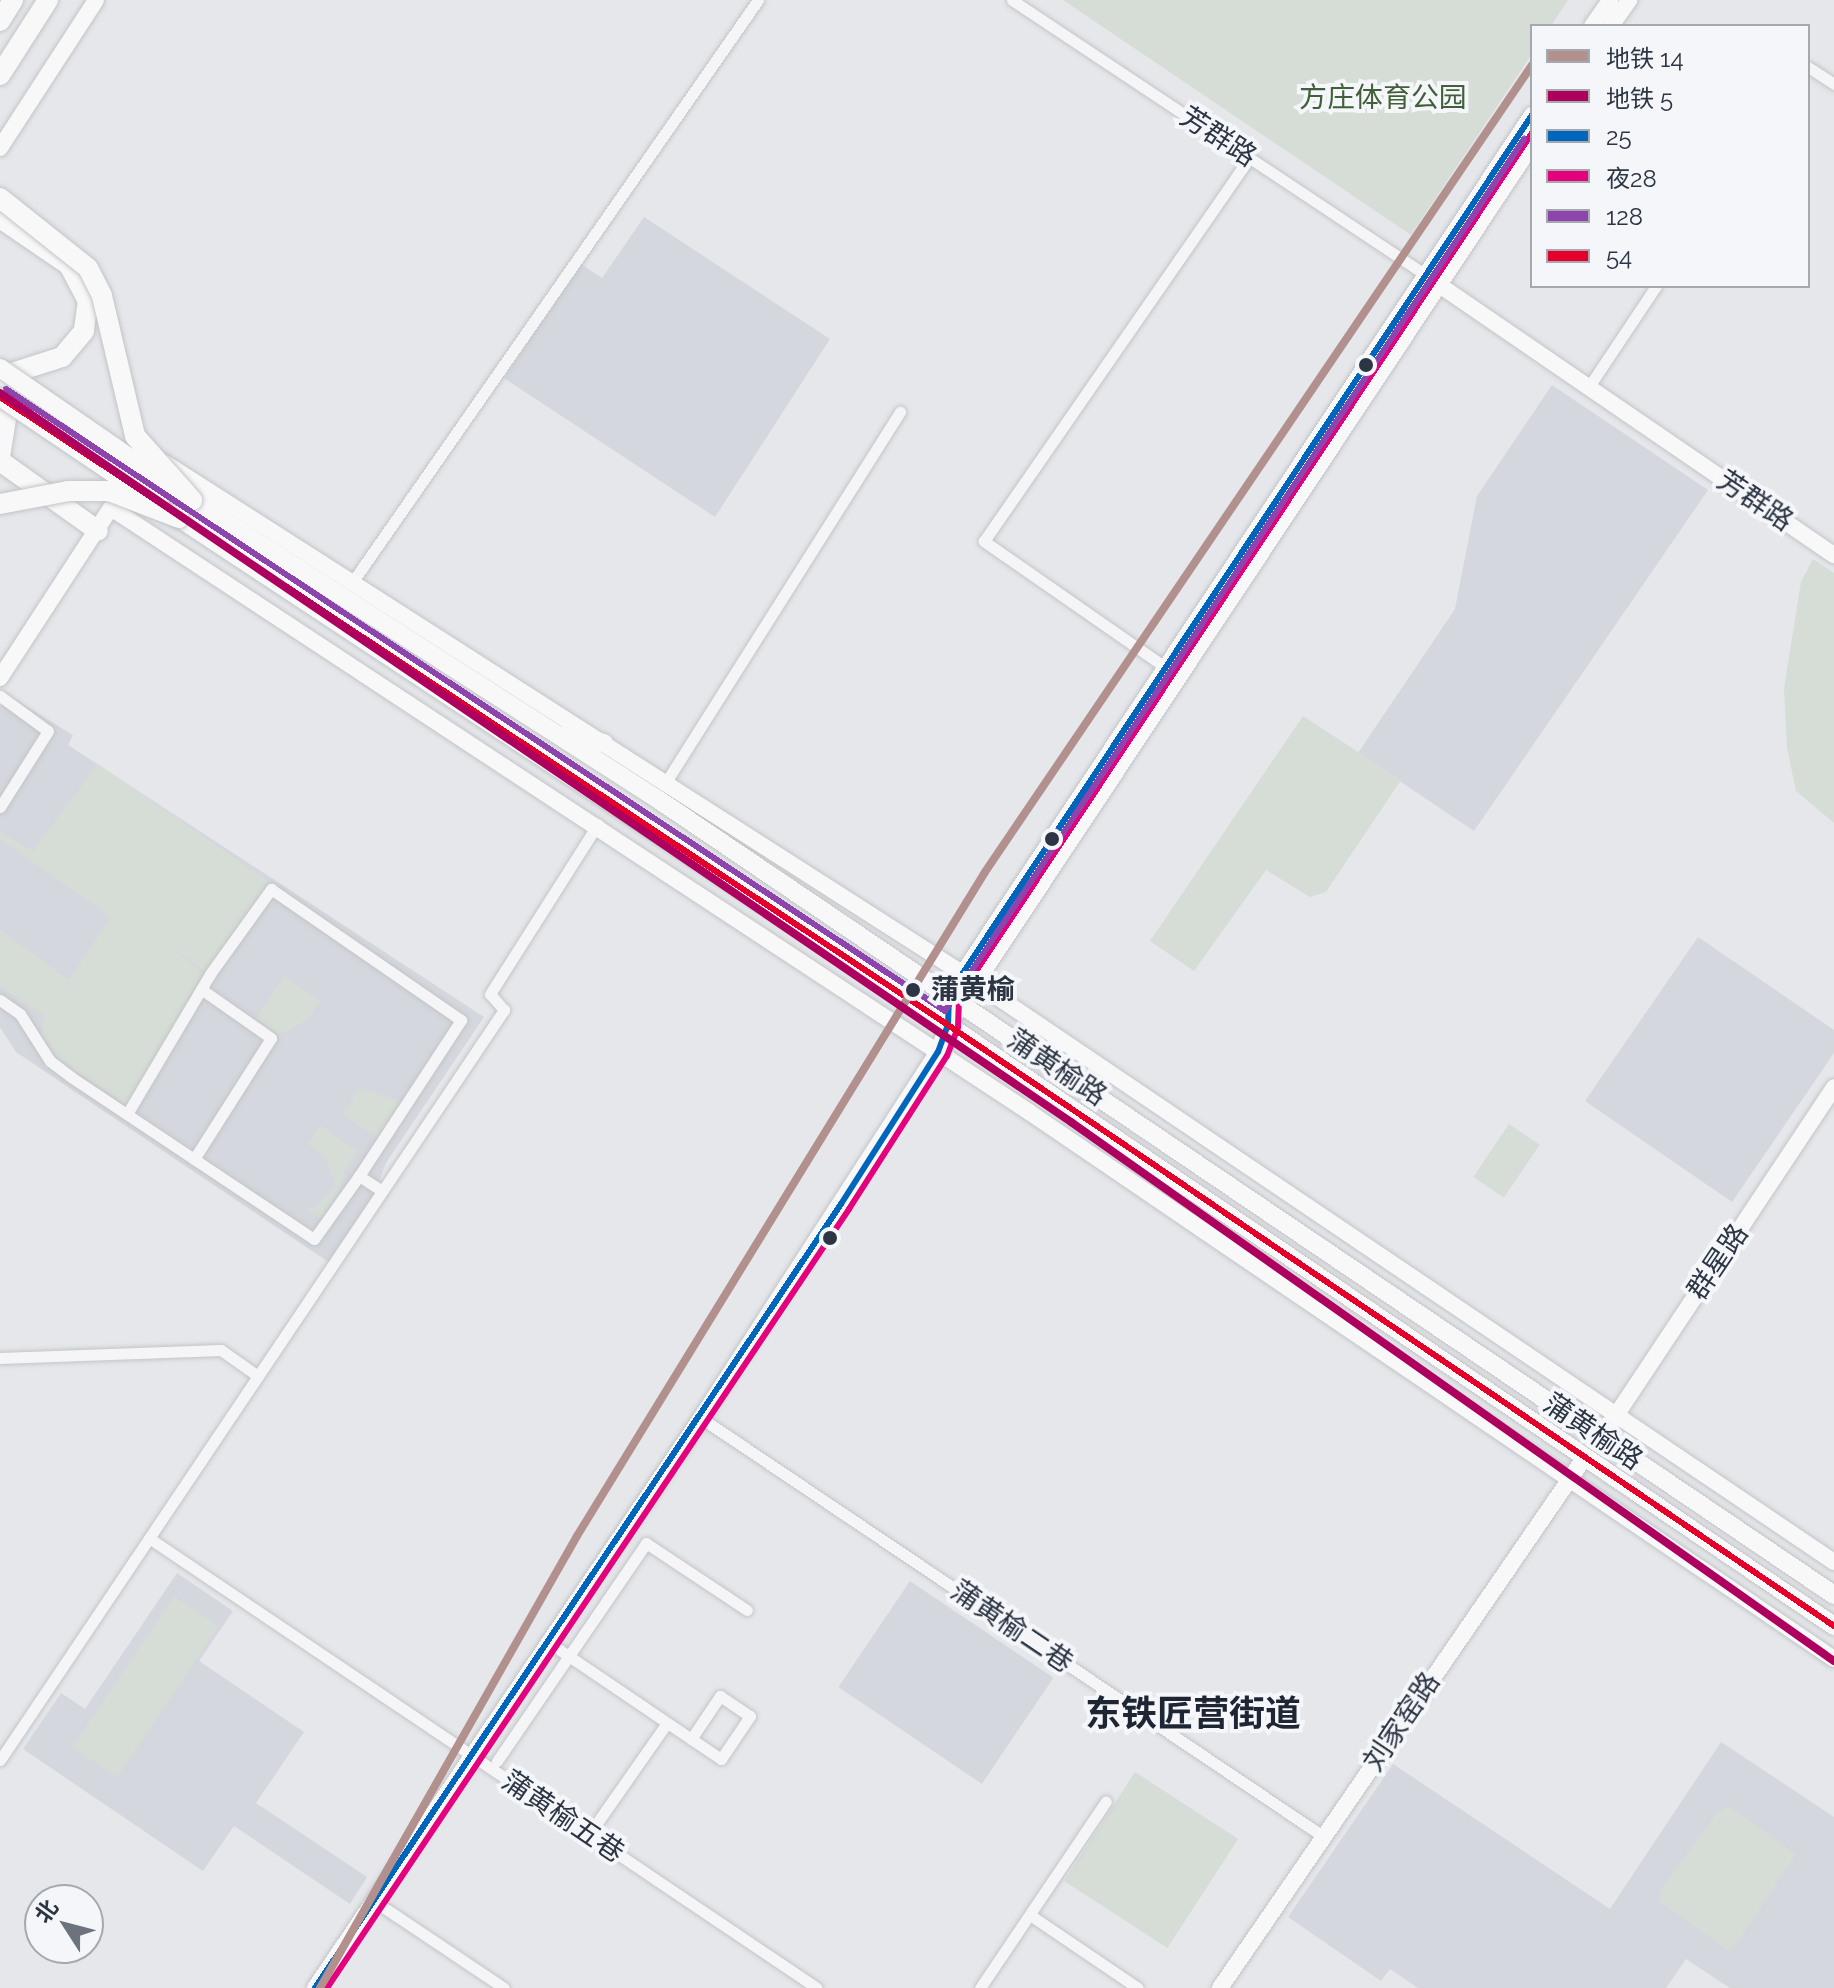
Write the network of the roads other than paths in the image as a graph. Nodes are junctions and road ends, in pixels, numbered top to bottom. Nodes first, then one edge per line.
1 (5, 0) edge
2 (13, 0) edge
3 (48, 0) edge
4 (96, 0) edge
5 (758, 0) edge
6 (1012, 0) edge
7 (1610, 0) edge
8 (1629, 0) edge
9 (0, 20) edge
10 (1593, 24) edge
11 (1612, 24) edge
12 (1810, 68) edge
13 (0, 75) edge
14 (1834, 84) edge
15 (1530, 118) edge
16 (0, 148) edge
17 (1530, 148) edge
18 (1249, 158) junction
19 (0, 198) edge
20 (0, 218) edge
21 (1424, 274) junction
22 (1439, 284) junction
23 (1655, 288) edge
24 (3, 375) edge
25 (1590, 385) junction
26 (0, 397) edge
27 (0, 406) edge
28 (900, 412) dead end
29 (0, 455) edge
30 (0, 461) edge
31 (131, 475) junction
32 (192, 500) junction
33 (0, 504) edge
34 (111, 508) junction
35 (179, 518) junction
36 (98, 531) junction
37 (1834, 555) edge
38 (351, 584) junction
39 (1165, 667) junction
40 (0, 678) edge
41 (0, 696) edge
42 (555, 731) junction
43 (604, 743) junction
44 (666, 782) junction
45 (0, 807) edge
46 (598, 824) junction
47 (969, 978) junction
48 (201, 989) junction
49 (956, 999) junction
50 (0, 1000) edge
51 (948, 1025) junction
52 (938, 1052) junction
53 (1834, 1087) edge
54 (127, 1114) junction
55 (194, 1159) junction
56 (359, 1176) junction
57 (382, 1191) junction
58 (0, 1358) edge
59 (258, 1376) junction
60 (1616, 1415) junction
61 (701, 1418) junction
62 (1601, 1438) junction
63 (1585, 1457) junction
64 (1569, 1480) junction
65 (149, 1538) junction
66 (1834, 1562) edge
67 (1834, 1595) edge
68 (747, 1610) dead end
69 (1834, 1626) edge
70 (548, 1642) junction
71 (568, 1656) junction
72 (1834, 1659) edge
73 (667, 1723) junction
74 (691, 1739) junction
75 (473, 1756) junction
76 (0, 1760) edge
77 (497, 1761) dead end
78 (1106, 1801) dead end
79 (599, 1820) dead end
80 (1324, 1837) junction
81 (374, 1901) junction
82 (1030, 1915) junction
83 (315, 1988) edge
84 (504, 1988) edge
85 (817, 1988) edge
86 (980, 1988) edge
87 (1138, 1988) edge
88 (1220, 1988) edge

1 - 9 highway
2 - 9 highway
3 - 13 highway
4 - 16 street
5 - 38 street
6 - 18 street, 芳群路
7 - 10 street
8 - 11 street
12 - 14 street
15 - 21 street
17 - 22 street
18 - 21 street, 芳群路
18 - 39 street
19 - 32 highway, bridge
20 - 24 highway
21 - 22 street, 芳群路
21 - 39 street
22 - 25 street, 芳群路
22 - 47 street
23 - 25 street
24 - 31 street
24 - 32 main road, 蒲黄榆路, bridge
25 - 37 street, 芳群路
26 - 35 main road, 蒲黄榆路, bridge
27 - 29 highway
28 - 44 street
30 - 36 highway
31 - 34 street
31 - 38 street
32 - 42 main road, 蒲黄榆路
33 - 35 highway, bridge
34 - 36 street
34 - 46 street
35 - 51 main road, 蒲黄榆路
36 - 40 street
38 - 43 street
39 - 47 street
41 - 45 street
42 - 43 main road
42 - 49 main road, 蒲黄榆路
43 - 44 street
44 - 47 street
46 - 52 street
46 - 57 street
47 - 49 street
47 - 60 street
48 - 54 street
48 - 55 street
48 - 56 street
49 - 51 street
49 - 62 main road, 蒲黄榆路
50 - 54 street
51 - 52 street
51 - 63 main road, 蒲黄榆路
52 - 61 street
52 - 64 street
53 - 60 street, 群星路
54 - 55 street
55 - 56 street
56 - 57 street
57 - 59 street
58 - 59 street
59 - 65 street
60 - 62 street, 群星路
60 - 66 street
61 - 70 street
61 - 80 street, 蒲黄榆二巷
62 - 67 main road, 蒲黄榆路
63 - 64 street, 刘家窑路
63 - 69 main road, 蒲黄榆路
64 - 72 street
64 - 80 street, 刘家窑路
65 - 75 street, 蒲黄榆五巷
65 - 76 street
68 - 71 street
70 - 71 street
70 - 75 street
71 - 73 street
71 - 77 street
73 - 74 street
73 - 79 street
74 - 74 street
75 - 81 street
75 - 85 street, 蒲黄榆五巷
78 - 82 street
80 - 88 street, 刘家窑路
81 - 83 street
81 - 84 street
82 - 86 street
82 - 87 street

